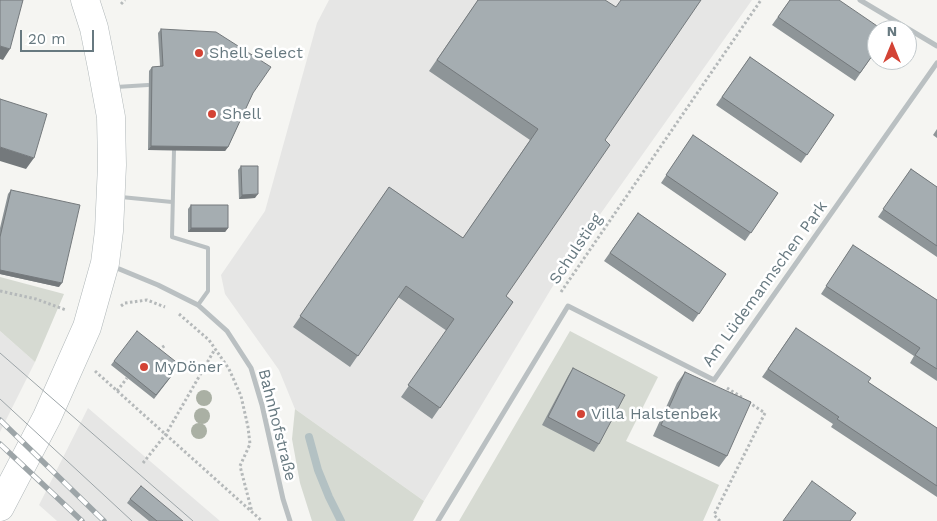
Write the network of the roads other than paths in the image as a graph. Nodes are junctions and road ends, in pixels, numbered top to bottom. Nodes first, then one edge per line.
1 (85, 0) edge
2 (860, 0) edge
3 (937, 46) edge
4 (937, 63) edge
5 (148, 85) dead end
6 (106, 88) junction
7 (174, 150) edge
8 (111, 196) junction
9 (172, 202) junction
10 (104, 263) junction
11 (198, 305) junction
12 (0, 507) edge
13 (290, 521) edge
14 (438, 521) edge

1 - 6 main road
2 - 3 street
4 - 14 street, Am Lüdemannschen Park
5 - 6 lane
6 - 8 main road
7 - 9 lane
8 - 9 lane
8 - 10 main road
9 - 11 lane
10 - 11 street, Bahnhofstraße
10 - 12 main road
11 - 13 street, Bahnhofstraße

